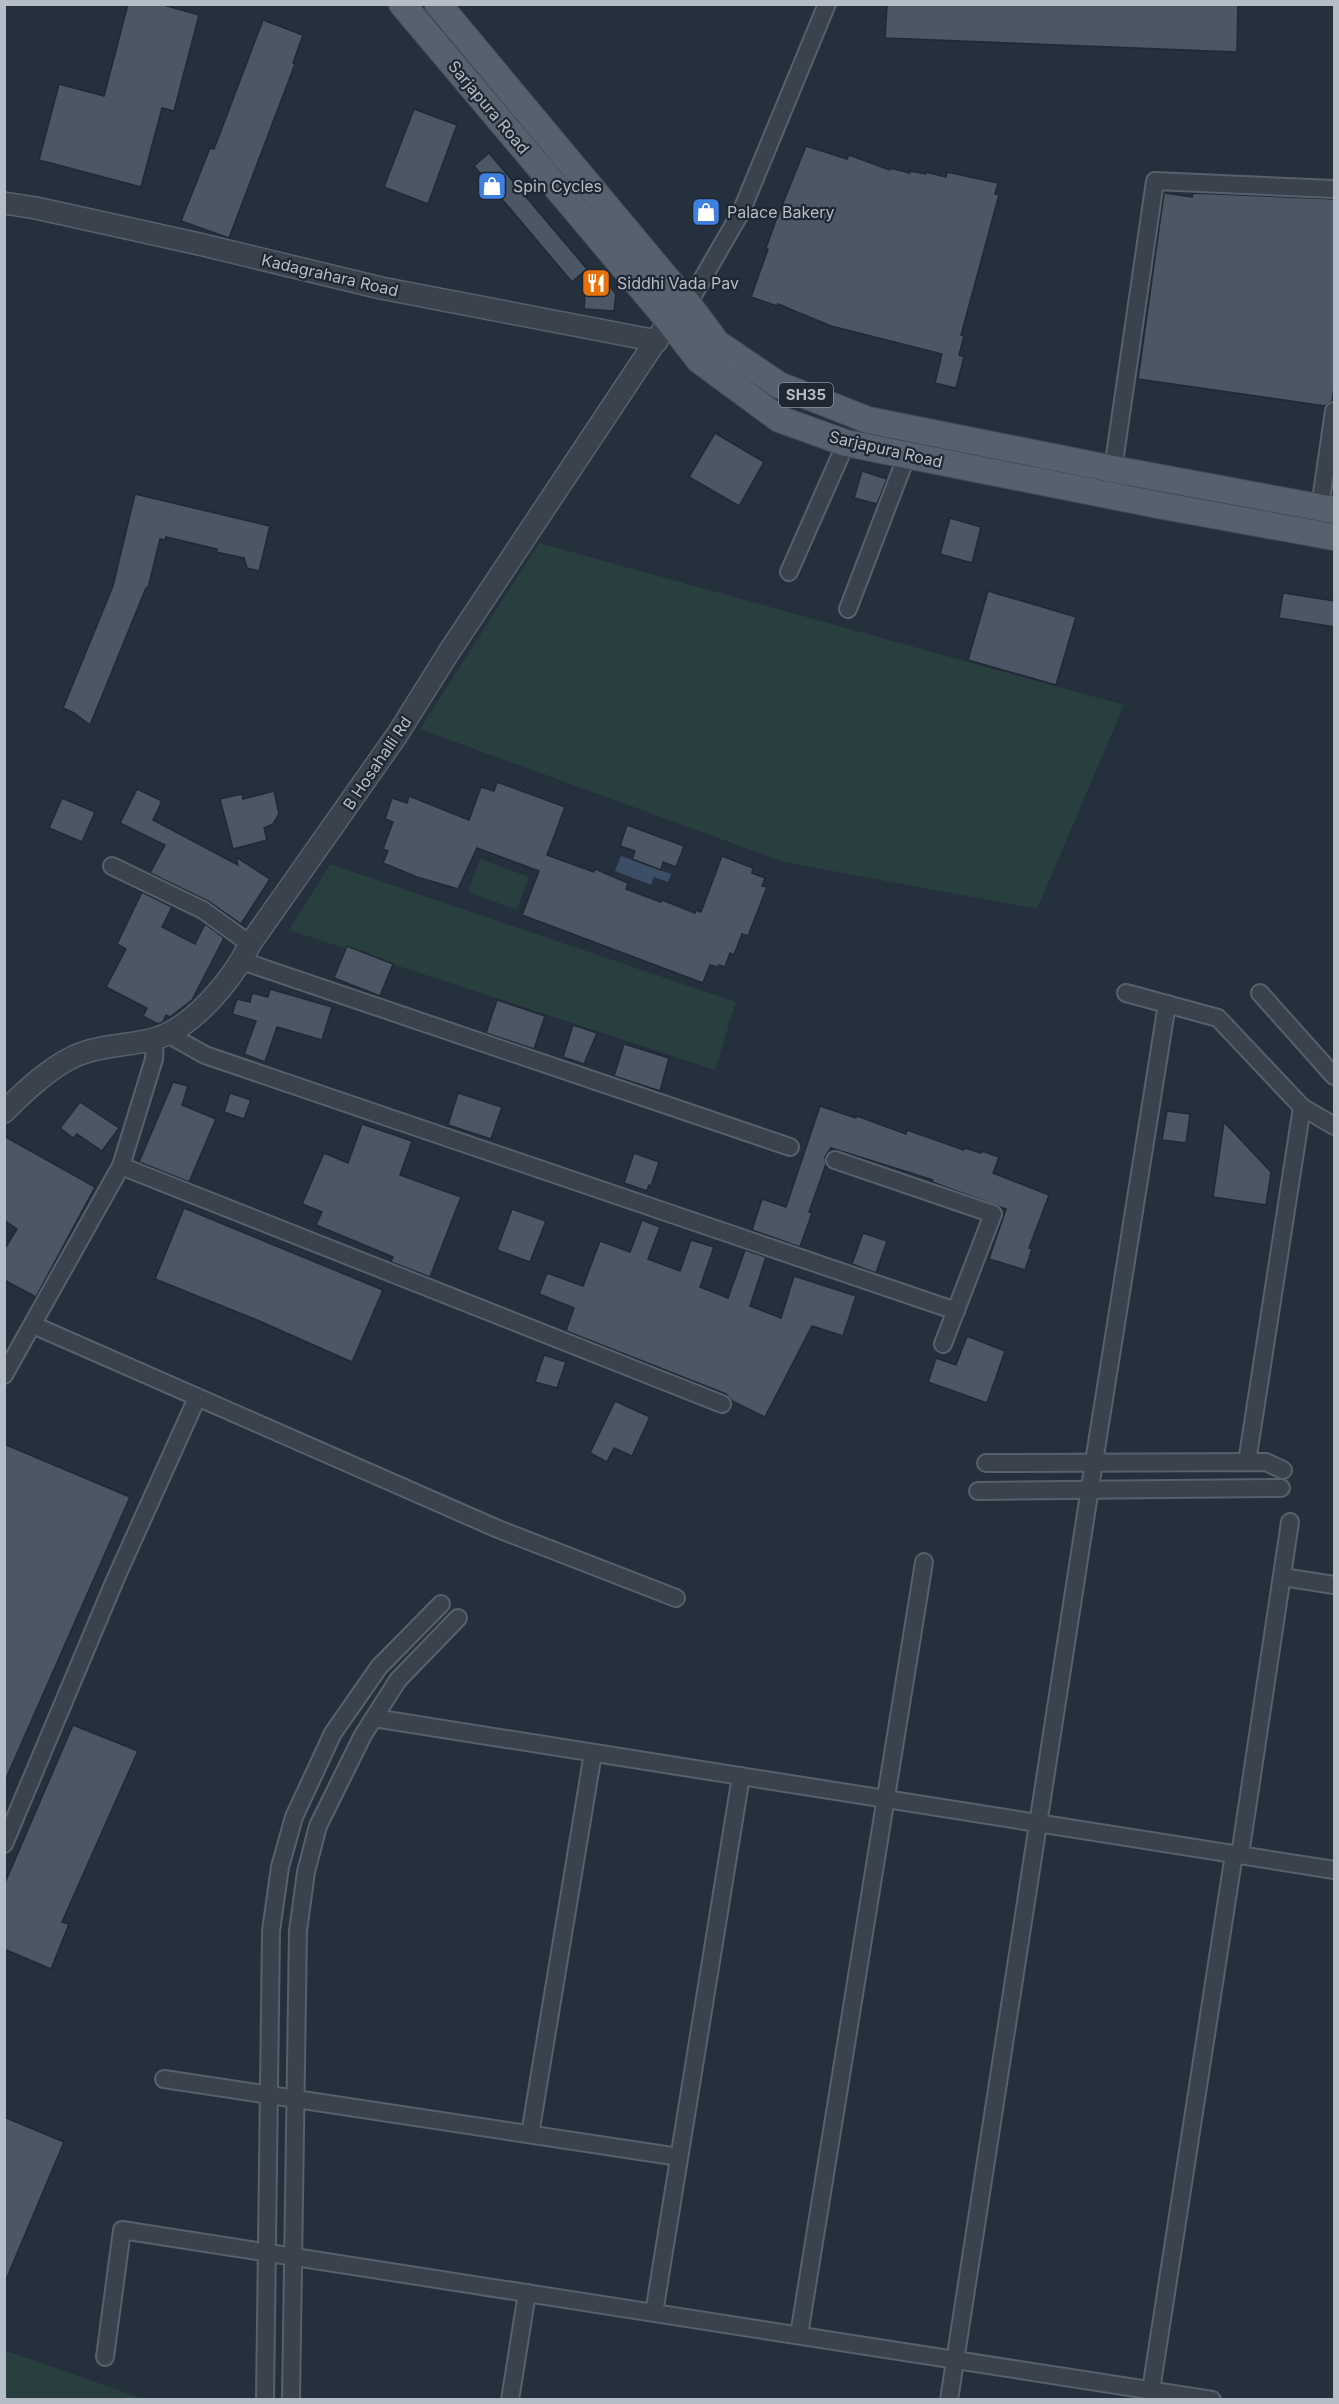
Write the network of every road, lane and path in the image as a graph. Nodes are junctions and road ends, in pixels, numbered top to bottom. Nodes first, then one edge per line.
1 (402, 4) edge
2 (438, 4) edge
3 (827, 4) edge
4 (1335, 189) edge
5 (4, 203) edge
6 (672, 322) junction
7 (1335, 411) edge
8 (846, 443) junction
9 (907, 455) junction
10 (1113, 469) junction
11 (1328, 508) edge
12 (1335, 537) edge
13 (789, 572) dead end
14 (848, 609) dead end
15 (112, 866) dead end
16 (246, 953) junction
17 (1126, 993) dead end
18 (1260, 993) dead end
19 (1167, 1004) junction
20 (160, 1036) junction
21 (1335, 1076) edge
22 (1302, 1107) junction
23 (6, 1109) edge
24 (1335, 1126) edge
25 (790, 1147) dead end
26 (835, 1160) dead end
27 (121, 1166) junction
28 (956, 1311) junction
29 (33, 1325) junction
30 (943, 1344) dead end
31 (4, 1375) edge
32 (197, 1398) junction
33 (722, 1404) dead end
34 (1094, 1462) junction
35 (1247, 1462) junction
36 (986, 1463) dead end
37 (1283, 1470) dead end
38 (1281, 1488) dead end
39 (1089, 1489) junction
40 (978, 1491) dead end
41 (1290, 1522) dead end
42 (924, 1562) dead end
43 (1283, 1577) junction
44 (1335, 1585) edge
45 (676, 1598) dead end
46 (441, 1604) dead end
47 (458, 1618) dead end
48 (374, 1718) junction
49 (592, 1753) junction
50 (741, 1776) junction
51 (886, 1799) junction
52 (1038, 1823) junction
53 (4, 1844) edge
54 (1237, 1854) junction
55 (1335, 1870) edge
56 (164, 2079) dead end
57 (269, 2095) junction
58 (296, 2099) junction
59 (530, 2134) junction
60 (679, 2157) junction
61 (266, 2252) junction
62 (293, 2257) junction
63 (527, 2293) junction
64 (654, 2313) junction
65 (799, 2335) junction
66 (105, 2357) dead end
67 (955, 2360) junction
68 (1151, 2390) junction
69 (265, 2400) edge
70 (291, 2400) edge
71 (510, 2400) edge
72 (949, 2400) edge
73 (1212, 2400) edge

1 - 6 main road, Sarjapura Road
2 - 6 main road, Sarjapura Road / SH35
3 - 6 street
4 - 10 street
5 - 6 street, Kadagrahara Road
6 - 8 main road, Sarjapura Road
6 - 10 main road, Sarjapura Road / SH35
6 - 16 street, B Hosahalli Rd
7 - 11 street
8 - 9 main road, Sarjapura Road
8 - 13 street
9 - 12 main road, Sarjapura Road
9 - 14 street
10 - 11 main road, Sarjapura Road / SH35
15 - 16 street
16 - 20 street, B Hosahalli Rd
16 - 25 street
17 - 19 street
18 - 21 street
19 - 22 street
19 - 34 street
20 - 23 street, B Hosahalli Rd
20 - 27 street
20 - 28 street
22 - 24 street
22 - 35 street
26 - 28 street
27 - 29 street
27 - 33 street
28 - 30 street
29 - 31 street
29 - 32 street
32 - 45 street
32 - 53 street
34 - 35 street
34 - 36 street
34 - 39 street
35 - 37 street
38 - 39 street
39 - 40 street
39 - 52 street
41 - 43 street
42 - 51 street
43 - 44 street
43 - 54 street
46 - 57 street
47 - 48 street
48 - 49 street
48 - 58 street
49 - 50 street
49 - 59 street
50 - 51 street
50 - 60 street
51 - 52 street
51 - 65 street
52 - 54 street
52 - 67 street
54 - 55 street
54 - 68 street
56 - 57 street
57 - 58 street
57 - 61 street
58 - 59 street
58 - 62 street
59 - 60 street
60 - 64 street
61 - 62 street
61 - 66 street
61 - 69 street
62 - 63 street
62 - 70 street
63 - 64 street
63 - 71 street
64 - 65 street
65 - 67 street
67 - 68 street
67 - 72 street
68 - 73 street

